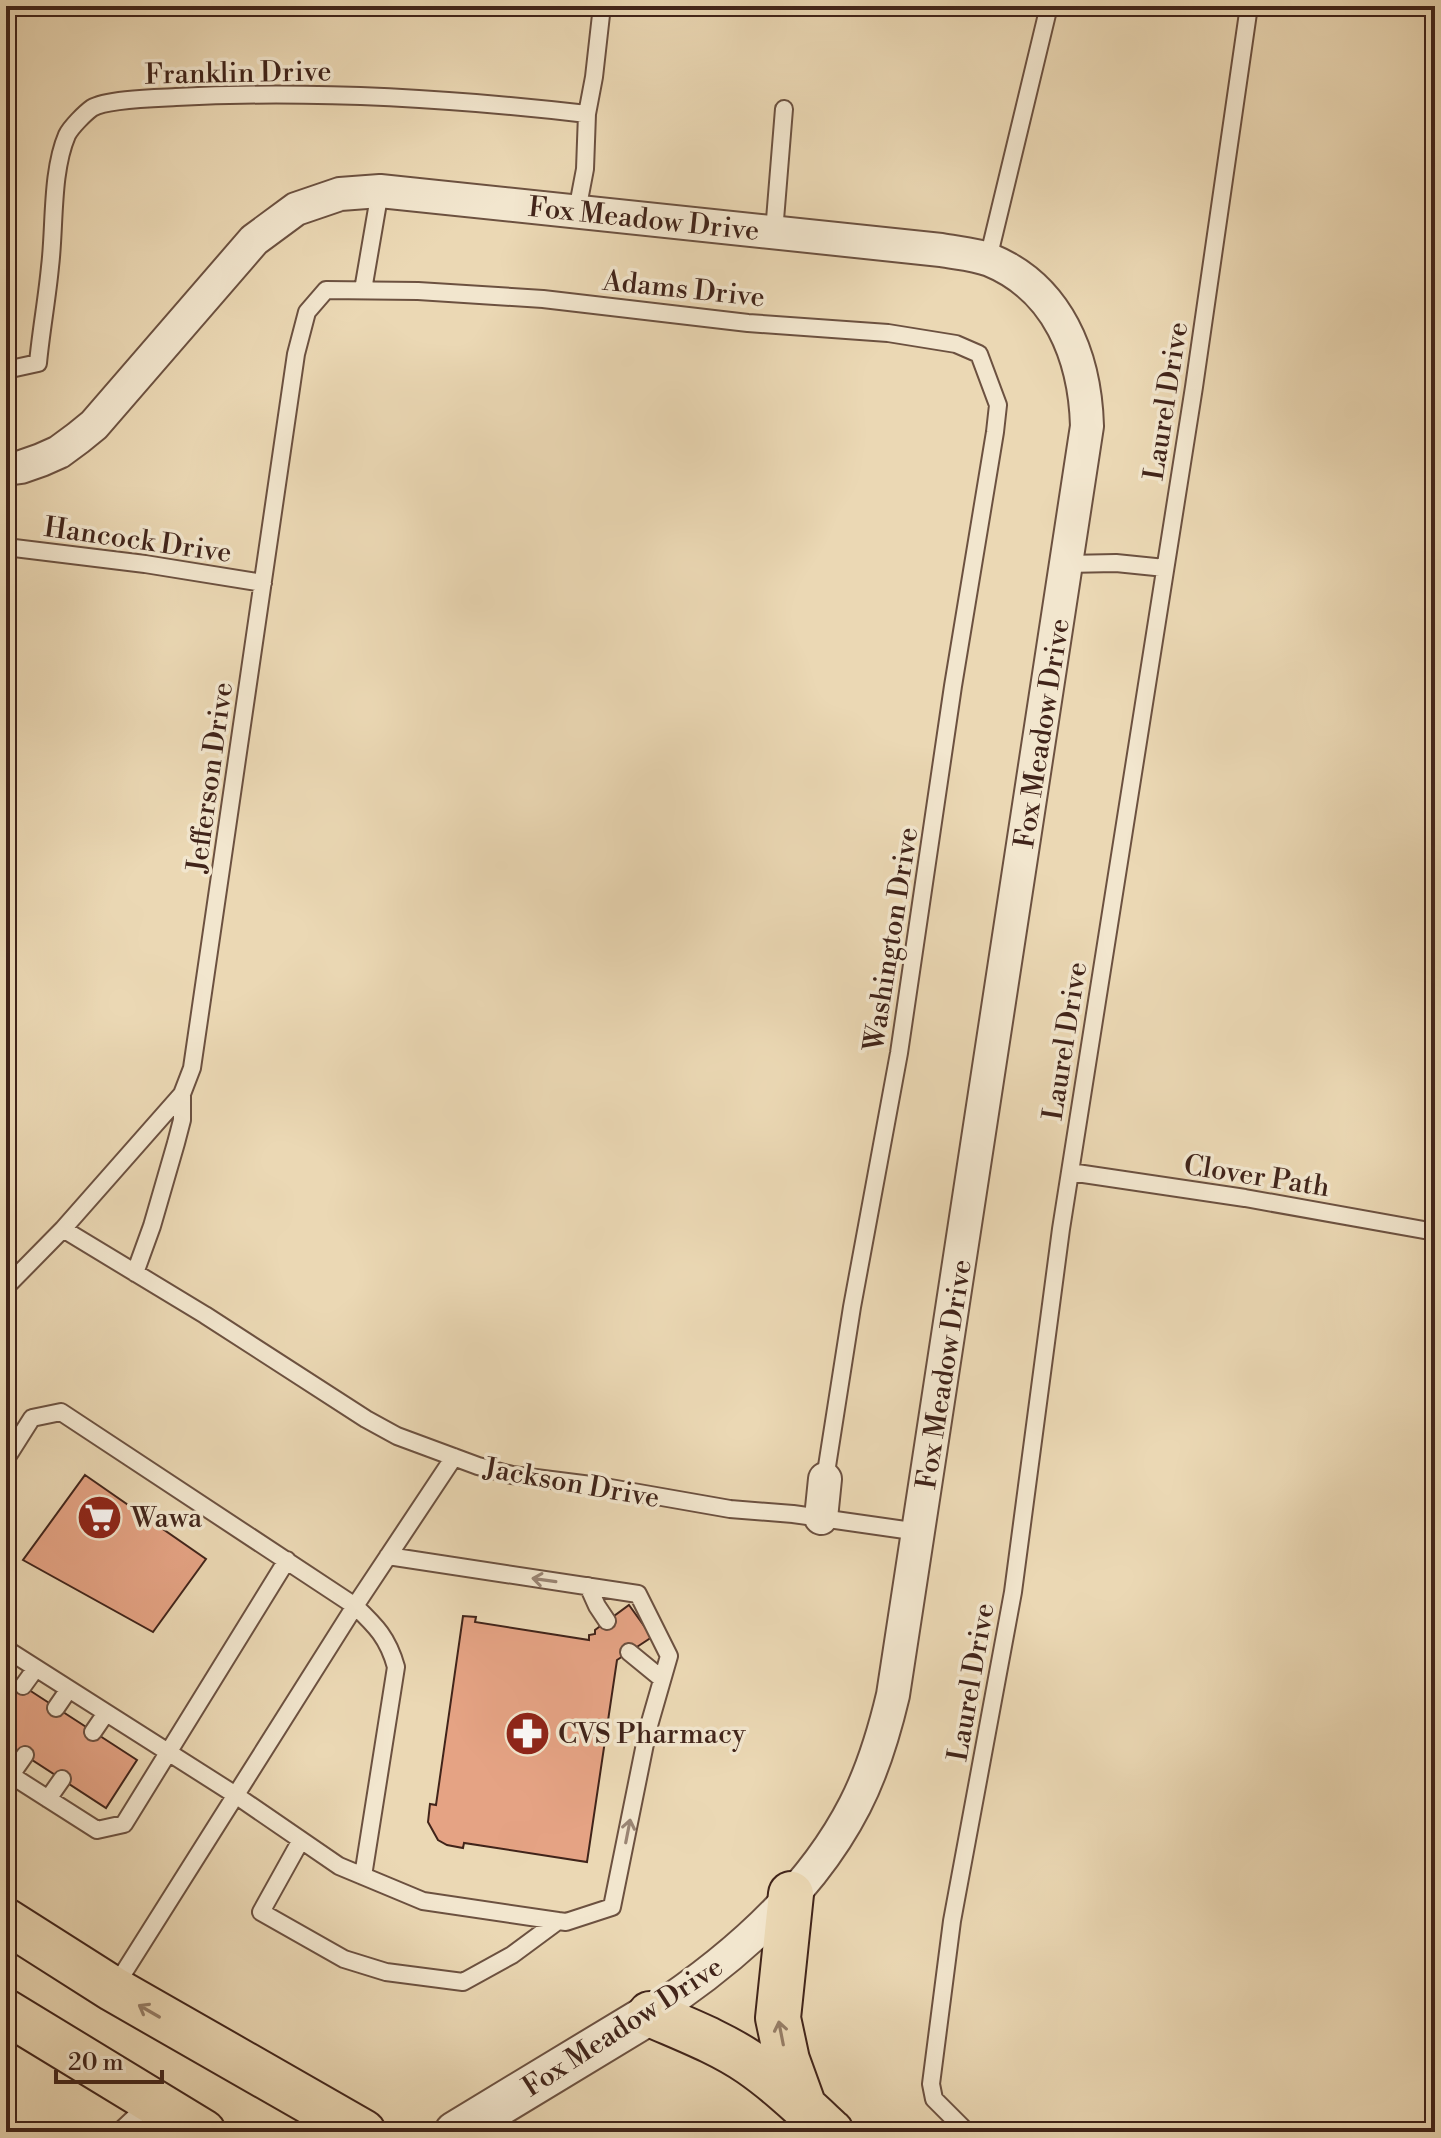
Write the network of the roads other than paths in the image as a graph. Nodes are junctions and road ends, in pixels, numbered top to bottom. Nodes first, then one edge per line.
1 (602, 6) edge
2 (1049, 6) edge
3 (1249, 6) edge
4 (784, 109) dead end
5 (587, 114) junction
6 (380, 191) junction
7 (577, 211) junction
8 (774, 232) junction
9 (988, 259) junction
10 (326, 290) joint
11 (363, 290) junction
12 (6, 370) edge
13 (998, 405) joint
14 (6, 469) edge
15 (6, 547) edge
16 (1066, 564) junction
17 (1165, 568) junction
18 (263, 583) junction
19 (182, 1094) junction
20 (1070, 1172) junction
21 (63, 1229) junction
22 (1435, 1232) edge
23 (135, 1273) junction
24 (6, 1287) edge
25 (454, 1457) junction
26 (6, 1459) edge
27 (825, 1479) joint
28 (821, 1518) junction
29 (919, 1532) junction
30 (388, 1556) junction
31 (287, 1560) junction
32 (588, 1586) junction
33 (355, 1606) junction
34 (607, 1621) dead end
35 (6, 1649) edge
36 (629, 1652) dead end
37 (36, 1668) junction
38 (662, 1679) junction
39 (23, 1686) dead end
40 (69, 1689) junction
41 (56, 1708) dead end
42 (106, 1713) junction
43 (93, 1732) dead end
44 (167, 1752) junction
45 (25, 1755) dead end
46 (8, 1773) edge
47 (62, 1779) dead end
48 (234, 1794) junction
49 (48, 1799) junction
50 (301, 1840) junction
51 (363, 1876) junction
52 (791, 1894) junction
53 (6, 1921) edge
54 (558, 1921) junction
55 (113, 1989) junction
56 (6, 2012) edge
57 (650, 2014) junction
58 (151, 2102) junction
59 (818, 2119) edge
60 (119, 2132) edge
61 (203, 2132) edge
62 (363, 2132) edge
63 (455, 2132) edge
64 (967, 2132) edge

1 - 5 lane
2 - 9 lane
3 - 17 lane, Laurel Drive
4 - 8 lane
5 - 7 lane
5 - 12 lane, Franklin Drive
6 - 7 street, Fox Meadow Drive
6 - 11 lane
6 - 14 street, Fox Meadow Drive
7 - 8 street, Fox Meadow Drive
8 - 9 street, Fox Meadow Drive
9 - 16 street, Fox Meadow Drive
10 - 11 lane, Adams Drive
10 - 18 lane, Jefferson Drive
11 - 13 lane, Adams Drive
13 - 27 lane, Washington Drive
15 - 18 lane, Hancock Drive
16 - 17 lane
16 - 29 street, Fox Meadow Drive
17 - 20 lane, Laurel Drive
18 - 19 lane, Jefferson Drive
19 - 21 lane
19 - 23 lane, Jefferson Drive
20 - 22 lane, Clover Path
20 - 64 lane, Laurel Drive
21 - 23 lane, Jackson Drive
21 - 24 lane
23 - 25 lane, Jackson Drive
25 - 28 lane, Jackson Drive
25 - 30 lane
26 - 31 lane
27 - 28 street
28 - 29 lane, Jackson Drive
29 - 52 street, Fox Meadow Drive
32 -> 30 lane
30 - 33 lane
31 - 33 lane
31 - 44 lane
32 - 34 lane
32 - 38 lane
33 - 48 lane
33 - 51 lane
35 - 37 lane
36 - 38 lane
37 - 39 lane
37 - 40 lane
54 -> 38 lane
40 - 41 lane
40 - 42 lane
42 - 43 lane
42 - 44 lane
44 - 48 lane
44 - 49 lane
45 - 46 lane
46 - 49 lane
47 - 49 lane
48 - 50 lane
48 - 55 lane
50 - 51 lane
50 - 54 lane
51 - 54 lane
52 - 57 street, Fox Meadow Drive
59 -> 52 highway
53 - 55 highway
62 -> 55 highway
56 - 58 highway
57 - 59 highway
57 - 63 street, Fox Meadow Drive
58 - 60 lane
58 - 61 highway

